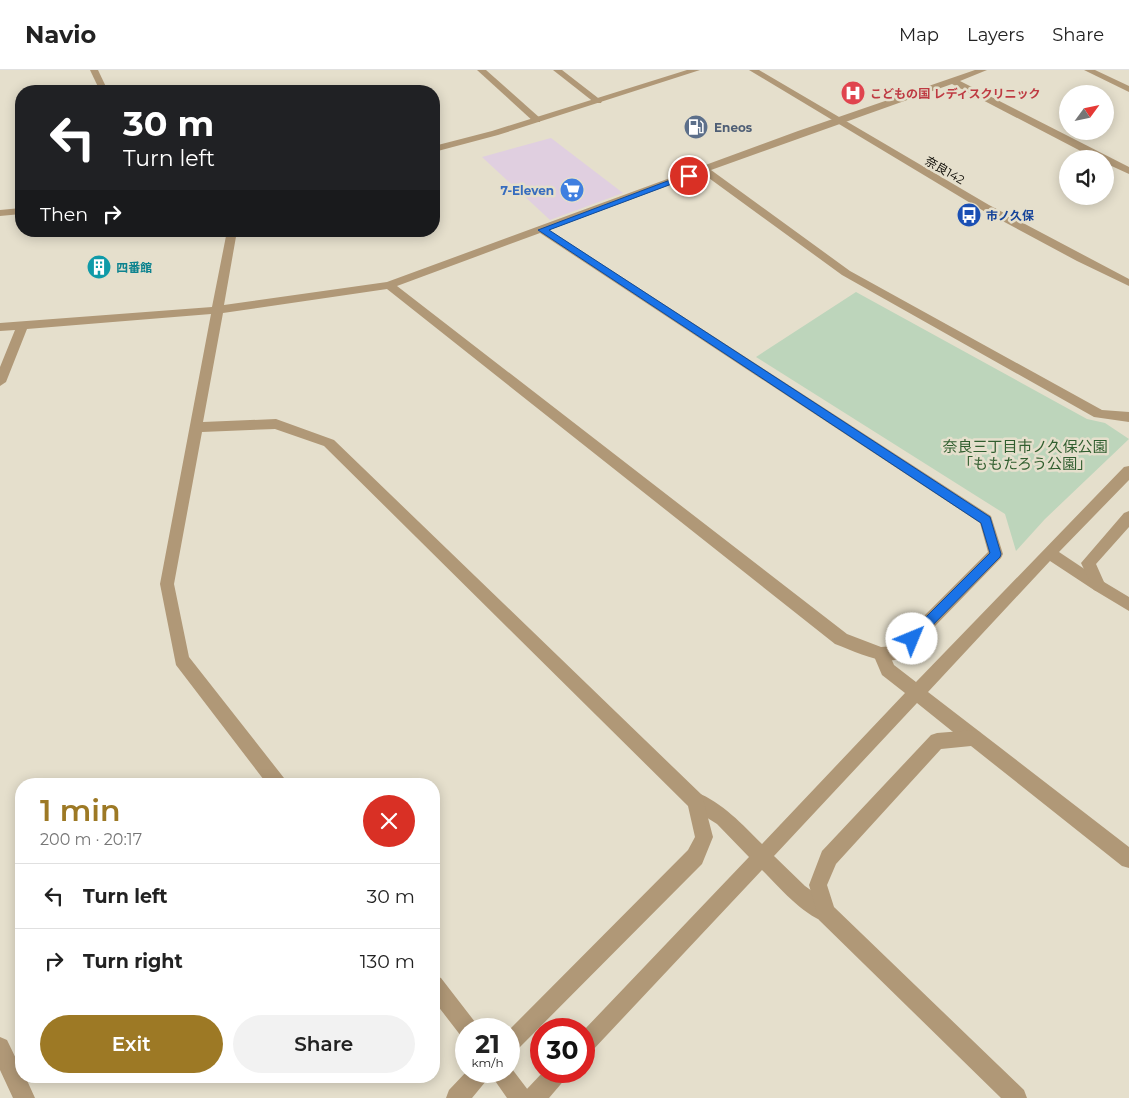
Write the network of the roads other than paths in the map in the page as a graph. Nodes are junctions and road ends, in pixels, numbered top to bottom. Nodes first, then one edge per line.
1 (94, 70) edge
2 (481, 70) edge
3 (557, 70) edge
4 (696, 70) edge
5 (753, 70) edge
6 (983, 70) edge
7 (1088, 70) edge
8 (953, 82) junction
9 (101, 85) edge
10 (1129, 89) edge
11 (598, 101) junction
12 (537, 120) junction
13 (838, 121) junction
14 (440, 147) edge
15 (1087, 150) edge
16 (1114, 164) edge
17 (705, 170) junction
18 (1129, 171) edge
19 (15, 212) edge
20 (0, 213) edge
21 (542, 230) junction
22 (231, 237) edge
23 (1129, 282) edge
24 (389, 285) junction
25 (217, 310) junction
26 (23, 326) junction
27 (0, 327) edge
28 (0, 382) edge
29 (1129, 417) edge
30 (198, 427) junction
31 (1129, 471) edge
32 (1129, 517) edge
33 (1049, 553) junction
34 (1099, 586) junction
35 (1129, 606) edge
36 (881, 654) junction
37 (917, 693) junction
38 (974, 738) junction
39 (273, 778) edge
40 (696, 801) junction
41 (762, 857) junction
42 (1129, 859) edge
43 (826, 913) junction
44 (440, 993) edge
45 (460, 1018) edge
46 (520, 1033) edge
47 (595, 1033) edge
48 (0, 1047) edge
49 (15, 1079) edge
50 (17, 1083) edge
51 (471, 1083) edge
52 (509, 1083) edge
53 (548, 1083) edge
54 (24, 1098) edge
55 (457, 1098) edge
56 (520, 1098) edge
57 (534, 1098) edge
58 (1016, 1098) edge

1 - 9 street
2 - 12 street
3 - 11 street
4 - 11 street
5 - 13 street, 奈良142
6 - 8 street
7 - 10 street
8 - 13 street
8 - 15 street
11 - 12 street
12 - 14 street
13 - 17 street
13 - 23 street, 奈良142
16 - 18 street
17 - 21 street
17 - 29 street
19 - 20 street
21 - 24 street
21 - 36 street
22 - 25 street
24 - 25 street
24 - 36 street
25 - 26 street
25 - 30 street
26 - 27 street
26 - 28 street
30 - 39 street
30 - 40 street
31 - 33 street
32 - 34 street
33 - 34 street
33 - 37 street
34 - 35 street
36 - 37 street
37 - 38 street
37 - 41 street
38 - 42 street
38 - 43 street
40 - 41 street
40 - 46 street
41 - 43 street
41 - 47 street
43 - 58 street
44 - 45 street
48 - 49 street
50 - 54 street
51 - 55 street
52 - 56 street
53 - 57 street

